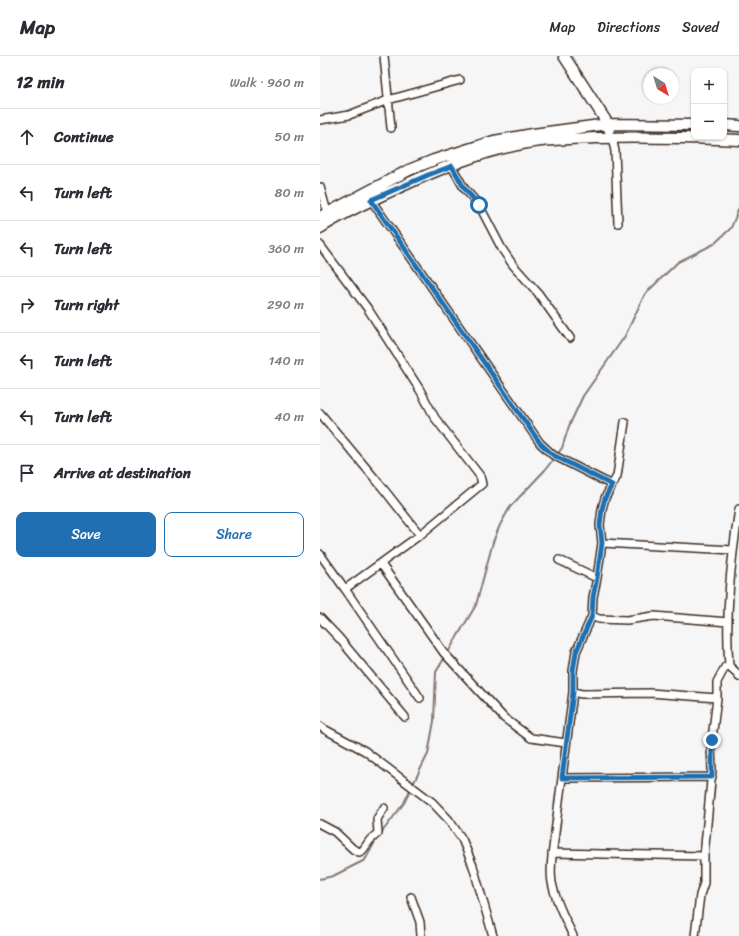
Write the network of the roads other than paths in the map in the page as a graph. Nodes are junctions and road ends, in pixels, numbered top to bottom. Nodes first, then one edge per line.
1 (384, 56) edge
2 (564, 56) edge
3 (460, 80) dead end
4 (388, 100) junction
5 (320, 120) edge
6 (608, 124) junction
7 (691, 125) edge
8 (727, 125) edge
9 (739, 126) edge
10 (391, 128) dead end
11 (612, 138) junction
12 (739, 140) edge
13 (452, 166) junction
14 (320, 187) edge
15 (371, 200) junction
16 (323, 215) edge
17 (618, 223) dead end
18 (320, 228) edge
19 (320, 244) edge
20 (570, 338) dead end
21 (320, 413) edge
22 (626, 422) dead end
23 (612, 485) junction
24 (739, 509) edge
25 (420, 535) junction
26 (602, 543) junction
27 (733, 550) junction
28 (320, 554) edge
29 (559, 560) dead end
30 (381, 564) junction
31 (597, 578) junction
32 (345, 589) junction
33 (592, 616) junction
34 (320, 618) edge
35 (728, 622) junction
36 (729, 666) junction
37 (739, 677) edge
38 (573, 692) junction
39 (420, 698) dead end
40 (717, 698) junction
41 (405, 717) dead end
42 (320, 726) edge
43 (566, 743) junction
44 (712, 777) junction
45 (562, 778) junction
46 (384, 808) dead end
47 (320, 824) edge
48 (552, 853) junction
49 (704, 856) junction
50 (411, 897) dead end
51 (421, 936) edge
52 (494, 936) edge
53 (573, 936) edge
54 (694, 936) edge

1 - 4 street
2 - 6 main road
3 - 4 street
4 - 5 street
4 - 10 street
6 - 7 main road
6 - 11 main road
6 - 16 main road
8 - 9 main road
11 - 12 main road
11 - 13 main road
11 - 17 street
13 - 15 main road
13 - 20 street
14 - 16 street
15 - 18 main road
15 - 23 street
19 - 25 street
21 - 25 street
22 - 23 street
23 - 26 street
24 - 27 street
25 - 30 street
26 - 27 street
26 - 31 street
27 - 35 street
28 - 32 street
29 - 31 street
30 - 32 street
30 - 43 street
31 - 33 street
32 - 39 street
33 - 35 street
33 - 38 street
34 - 41 street
35 - 36 street
36 - 37 street
36 - 40 street
38 - 40 street
38 - 43 street
40 - 44 street
42 - 52 street
43 - 45 street
44 - 45 street
44 - 49 street
45 - 48 street
46 - 47 street
48 - 49 street
48 - 53 street
49 - 54 street
50 - 51 street

